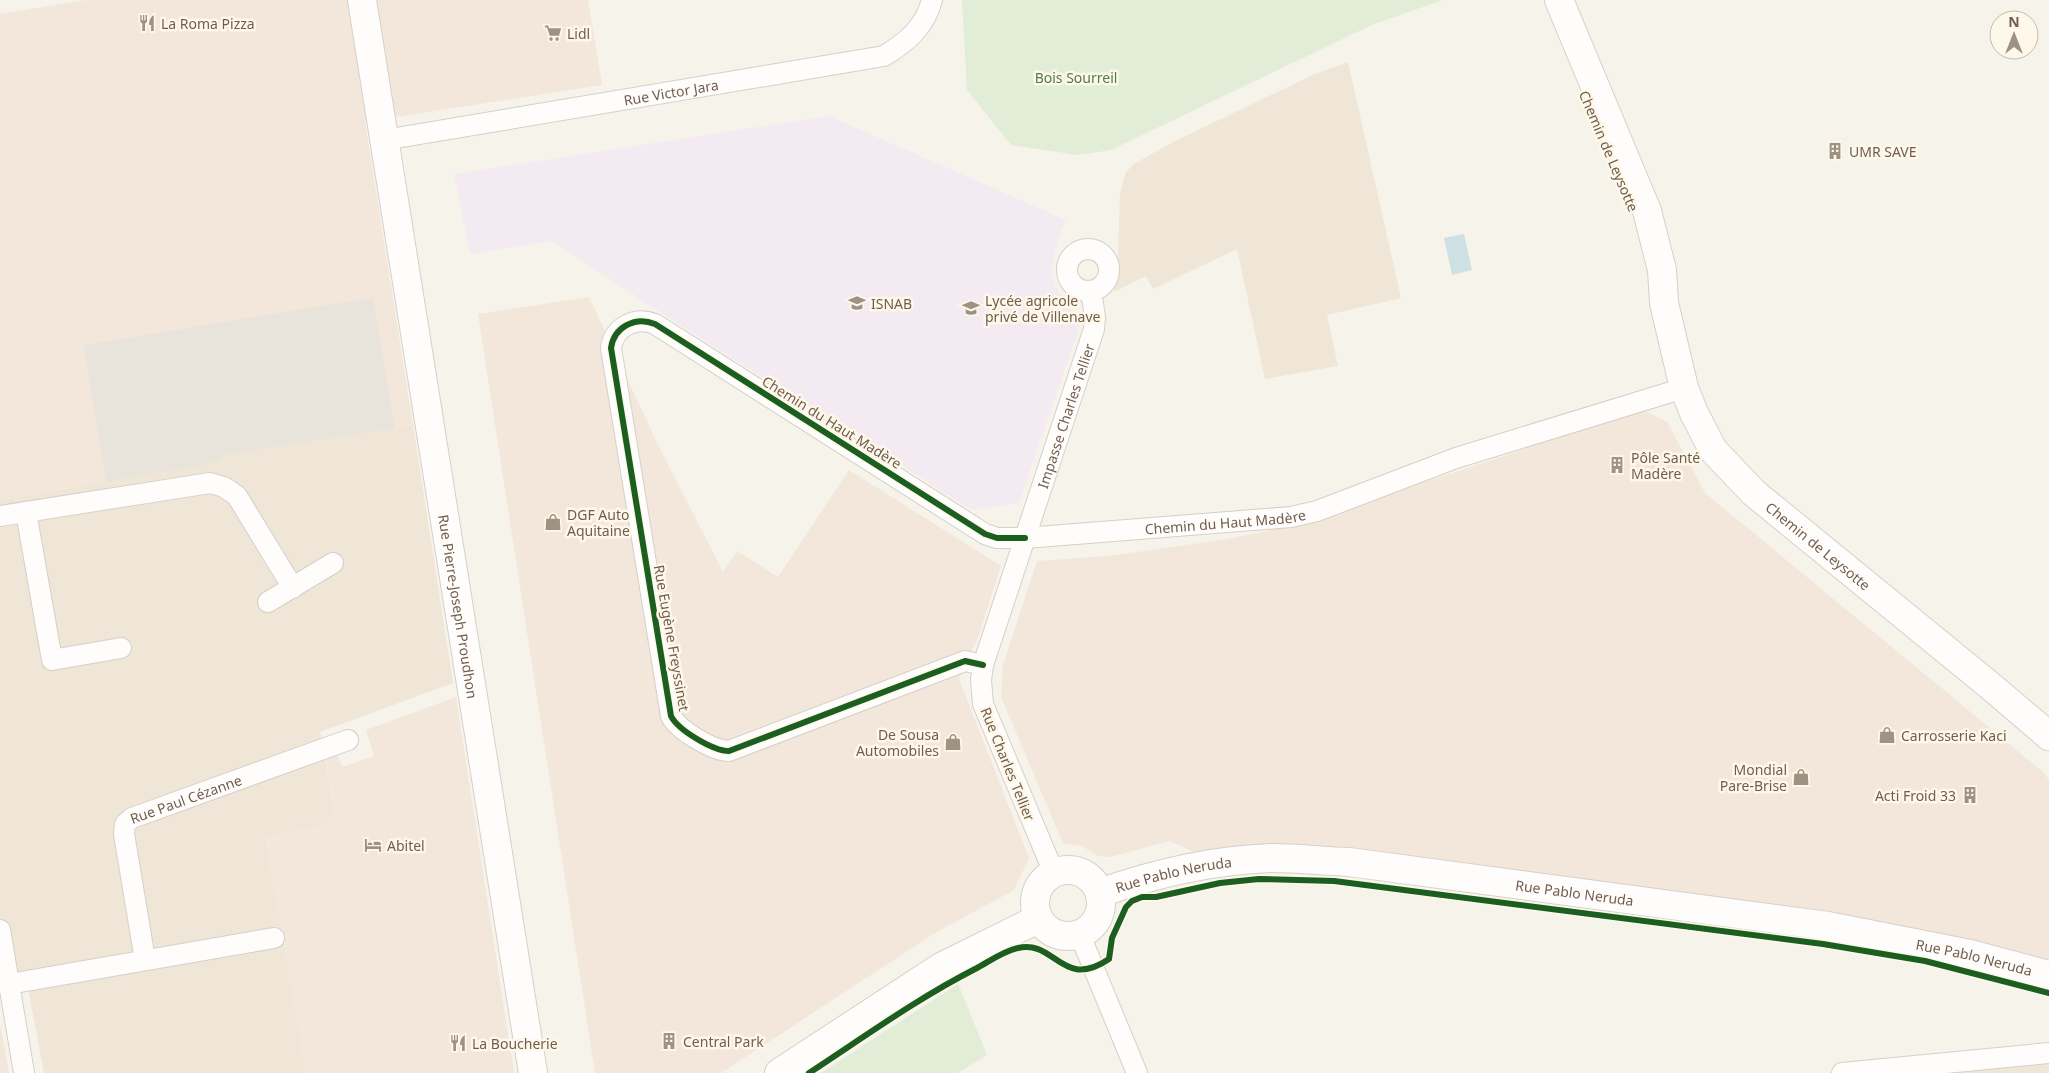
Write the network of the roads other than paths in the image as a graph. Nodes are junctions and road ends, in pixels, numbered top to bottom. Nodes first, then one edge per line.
1 (362, 0) edge
2 (932, 0) edge
3 (1548, 0) edge
4 (1558, 0) edge
5 (384, 140) junction
6 (1091, 291) dead end
7 (1664, 303) junction
8 (629, 324) joint
9 (1684, 388) junction
10 (26, 512) junction
11 (0, 516) edge
12 (1025, 538) junction
13 (333, 564) dead end
14 (293, 588) junction
15 (268, 602) dead end
16 (120, 648) dead end
17 (983, 665) junction
18 (2049, 736) edge
19 (348, 740) dead end
20 (1054, 873) junction
21 (1100, 893) junction
22 (1038, 919) junction
23 (0, 930) edge
24 (1080, 935) junction
25 (274, 938) dead end
26 (145, 960) junction
27 (2049, 975) edge
28 (9, 984) junction
29 (2049, 1052) edge
30 (24, 1073) edge
31 (533, 1073) edge
32 (778, 1073) edge
33 (1137, 1073) edge
34 (1842, 1073) edge

1 - 5 street, Rue Pierre-Joseph Proudhon
2 - 5 street, Rue Victor Jara
3 - 7 street, Chemin de Leysotte
4 - 7 street, Chemin de Leysotte
5 - 31 street, Rue Pierre-Joseph Proudhon
6 - 12 street, Impasse Charles Tellier
7 - 9 street, Chemin de Leysotte
8 - 12 street, Chemin du Haut Madère
8 - 17 street, Rue Eugène Freyssinet
9 - 12 street, Chemin du Haut Madère
9 - 18 street, Chemin de Leysotte
10 - 11 street
10 - 14 street
10 - 16 street
12 - 17 street, Rue Charles Tellier
13 - 14 street
14 - 15 street
17 - 20 street, Rue Charles Tellier
19 - 26 street, Rue Paul Cézanne
20 - 21 street
20 - 22 street
21 - 24 street
21 - 27 street, Rue Pablo Neruda
22 - 24 street
22 - 32 street
23 - 28 street
24 - 33 street
25 - 26 street
26 - 28 street
28 - 30 street
29 - 34 street

